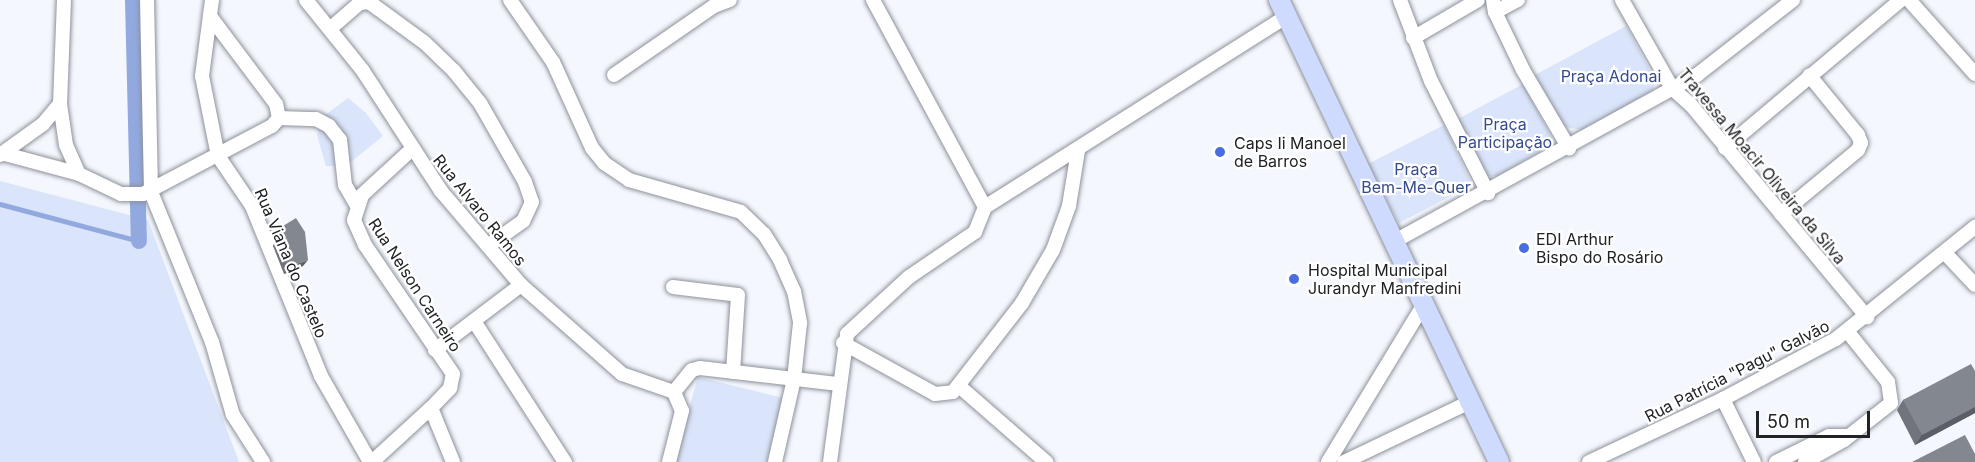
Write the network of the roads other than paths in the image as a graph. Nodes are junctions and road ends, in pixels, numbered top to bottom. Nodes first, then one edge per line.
1 (64, 0) edge
2 (147, 0) edge
3 (212, 0) edge
4 (306, 0) edge
5 (510, 0) edge
6 (730, 0) edge
7 (873, 0) edge
8 (1400, 0) edge
9 (1478, 0) edge
10 (1518, 0) edge
11 (1622, 0) edge
12 (1793, 0) edge
13 (1901, 0) edge
14 (1909, 0) edge
15 (1494, 6) edge
16 (1283, 8) edge
17 (210, 16) junction
18 (331, 28) junction
19 (1413, 38) junction
20 (1975, 74) edge
21 (614, 75) dead end
22 (1809, 75) junction
23 (1672, 88) junction
24 (60, 104) junction
25 (279, 118) junction
26 (1725, 147) junction
27 (1569, 148) junction
28 (411, 150) junction
29 (1078, 151) junction
30 (3, 155) edge
31 (218, 156) junction
32 (79, 174) junction
33 (1488, 192) junction
34 (147, 193) junction
35 (356, 204) junction
36 (985, 207) junction
37 (1781, 214) junction
38 (1975, 227) edge
39 (1395, 241) junction
40 (488, 246) junction
41 (1945, 253) junction
42 (521, 285) junction
43 (1975, 285) edge
44 (673, 287) dead end
45 (1424, 304) junction
46 (1867, 317) junction
47 (474, 321) junction
48 (1848, 332) junction
49 (843, 343) junction
50 (435, 350) junction
51 (733, 372) junction
52 (794, 379) junction
53 (839, 384) junction
54 (959, 386) junction
55 (674, 392) junction
56 (1723, 399) junction
57 (1472, 401) junction
58 (431, 408) junction
59 (1849, 436) junction
60 (828, 459) edge
61 (263, 462) edge
62 (371, 462) edge
63 (453, 462) edge
64 (565, 462) edge
65 (669, 462) edge
66 (775, 462) edge
67 (1046, 462) edge
68 (1328, 462) edge
69 (1344, 462) edge
70 (1499, 462) edge
71 (1589, 462) edge
72 (1754, 462) edge
73 (1776, 462) edge
74 (1805, 462) edge

1 - 24 street
2 - 34 street
3 - 17 street, Rua Viana do Castelo
4 - 18 street, Rua Alvaro Ramos
5 - 52 street
6 - 21 street
7 - 36 street
8 - 19 street
9 - 19 street
10 - 15 street
11 - 23 street, Travessa Moacir Oliveira da Silva
12 - 23 street
13 - 22 street
14 - 20 street
15 - 27 street
16 - 29 street
16 - 39 street
17 - 25 street
17 - 31 street, Rua Viana do Castelo
18 - 28 street, Rua Alvaro Ramos
18 - 40 street
19 - 33 street
22 - 26 street
22 - 37 street
23 - 26 street, Travessa Moacir Oliveira da Silva
23 - 27 street
24 - 30 street
24 - 32 street
25 - 31 street
25 - 35 street
26 - 37 street, Travessa Moacir Oliveira da Silva
27 - 33 street
28 - 35 street, Rua Nelson Carneiro
28 - 40 street, Rua Alvaro Ramos
29 - 36 street
29 - 54 street
30 - 32 street
31 - 34 street
31 - 62 street, Rua Viana do Castelo
32 - 34 street
33 - 39 street
34 - 61 street
35 - 50 street, Rua Nelson Carneiro
36 - 49 street
37 - 46 street, Travessa Moacir Oliveira da Silva
38 - 41 street, Rua Patrícia "Pagu" Galvão
39 - 45 street
40 - 42 street, Rua Alvaro Ramos
41 - 43 street
41 - 46 street, Rua Patrícia "Pagu" Galvão
42 - 47 street
42 - 55 street, Rua Alvaro Ramos
44 - 51 street
45 - 57 street
45 - 68 street
46 - 48 street, Rua Patrícia "Pagu" Galvão
47 - 50 street
47 - 64 street
48 - 56 street, Rua Patrícia "Pagu" Galvão
48 - 59 street
49 - 53 street
49 - 54 street
50 - 58 street, Rua Nelson Carneiro
51 - 52 street
51 - 55 street
52 - 53 street
52 - 66 street
53 - 60 street
54 - 67 street
55 - 65 street
56 - 71 street, Rua Patrícia "Pagu" Galvão
56 - 72 street
57 - 69 street
57 - 70 street
58 - 62 street, Rua Nelson Carneiro
58 - 63 street
59 - 73 street
59 - 74 street

